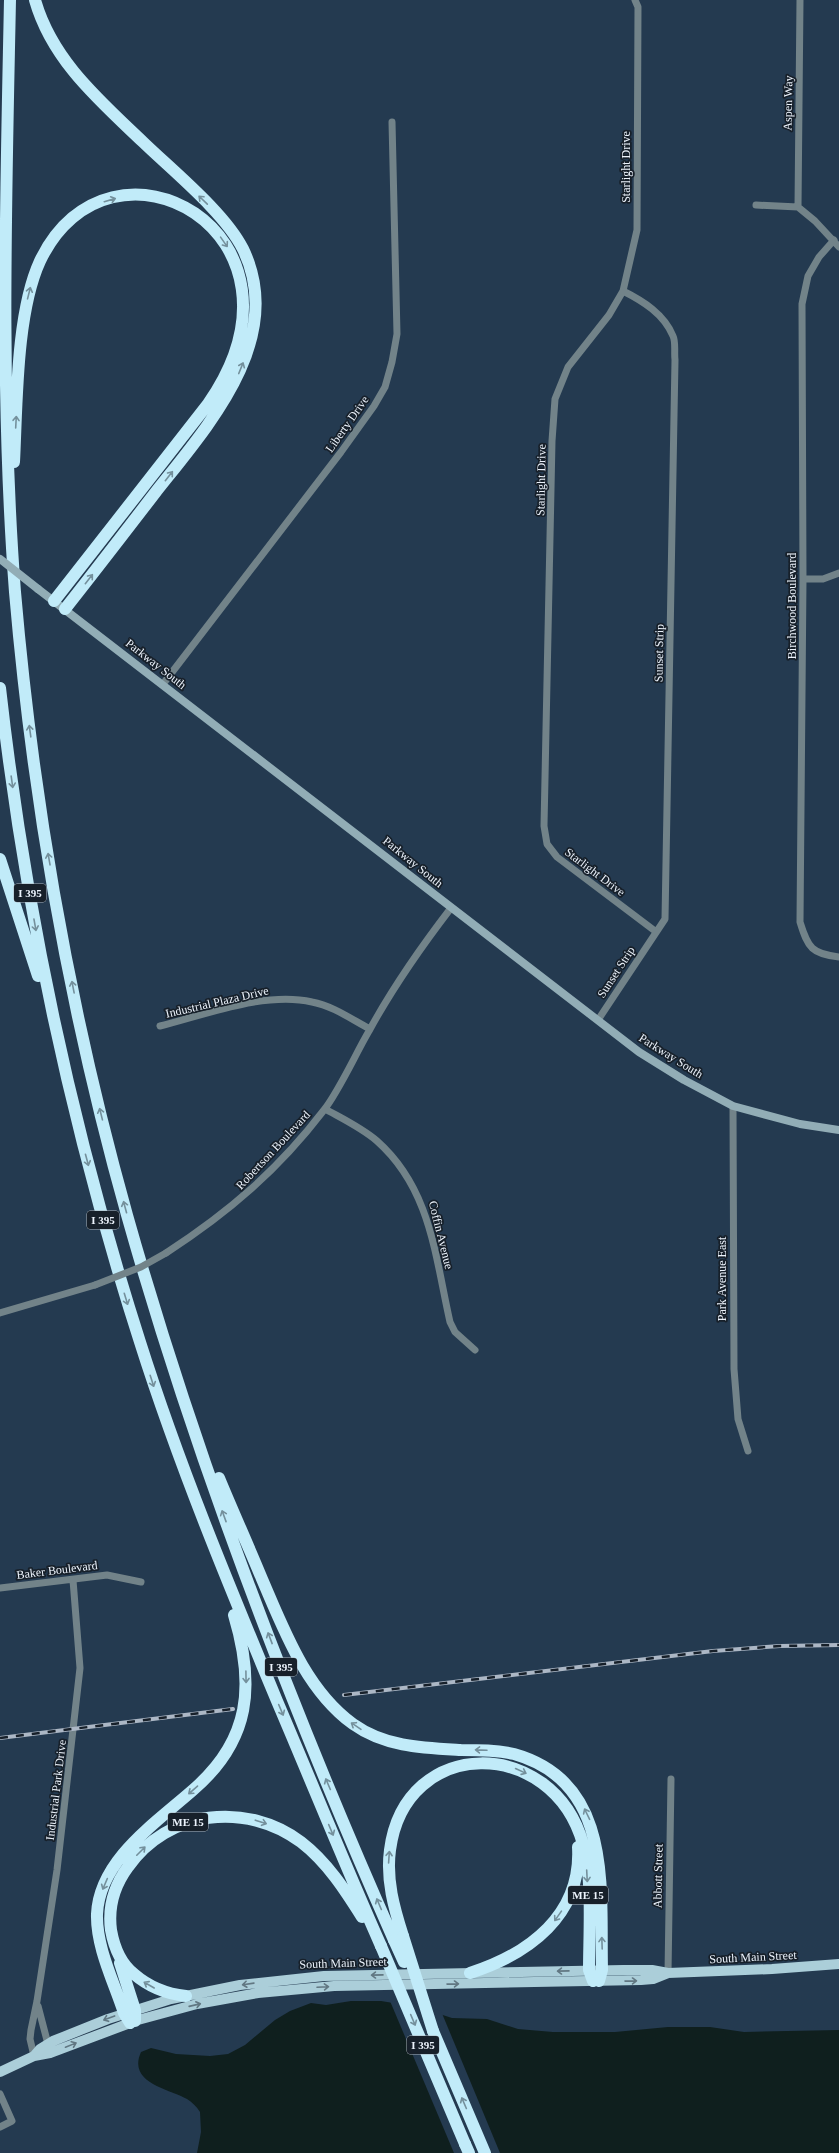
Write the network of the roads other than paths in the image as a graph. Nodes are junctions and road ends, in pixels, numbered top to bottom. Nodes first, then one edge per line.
1 (10, 0) edge
2 (35, 0) edge
3 (635, 0) edge
4 (800, 0) edge
5 (392, 122) dead end
6 (756, 205) dead end
7 (798, 207) junction
8 (834, 240) junction
9 (839, 247) edge
10 (623, 291) junction
11 (11, 531) junction
12 (0, 559) edge
13 (839, 573) edge
14 (803, 579) junction
15 (54, 601) junction
16 (66, 609) junction
17 (163, 684) junction
18 (0, 688) edge
19 (0, 859) edge
20 (451, 908) junction
21 (655, 931) junction
22 (839, 957) edge
23 (598, 1020) junction
24 (160, 1026) dead end
25 (370, 1029) junction
26 (71, 1095) junction
27 (733, 1106) junction
28 (325, 1109) junction
29 (839, 1130) edge
30 (0, 1313) edge
31 (475, 1350) dead end
32 (180, 1389) junction
33 (748, 1451) dead end
34 (213, 1545) junction
35 (73, 1580) junction
36 (141, 1582) dead end
37 (0, 1588) edge
38 (671, 1779) dead end
39 (569, 1813) junction
40 (399, 1938) junction
41 (381, 1946) junction
42 (115, 1948) junction
43 (839, 1964) edge
44 (470, 1973) junction
45 (668, 1973) junction
46 (596, 1976) junction
47 (186, 1996) junction
48 (38, 2001) junction
49 (131, 2017) junction
50 (433, 2031) joint
51 (49, 2048) junction
52 (34, 2056) junction
53 (0, 2072) edge
54 (0, 2094) edge
55 (0, 2127) edge
56 (469, 2153) edge
57 (485, 2153) edge

1 - 11 highway, I 395
16 -> 2 highway
3 - 10 street, Starlight Drive
4 - 7 street, Aspen Way
5 - 17 street, Liberty Drive
6 - 7 street
7 - 8 street
8 - 9 street
8 - 14 street, Birchwood Boulevard
10 - 21 street, Sunset Strip
10 - 21 street, Starlight Drive
11 -> 15 highway
32 -> 11 highway, I 395
12 - 15 main road, Parkway South, bridge
13 - 14 street
14 - 22 street, Birchwood Boulevard
15 - 16 main road, Parkway South
16 - 17 main road, Parkway South
17 - 20 main road, Parkway South
18 -> 26 highway, I 395
19 - 26 highway
20 - 23 main road, Parkway South
20 - 25 street, Robertson Boulevard
21 - 23 street, Sunset Strip
23 - 27 main road, Parkway South
24 - 25 street, Industrial Plaza Drive
25 - 28 street, Robertson Boulevard
26 -> 34 highway, I 395
27 - 29 main road, Parkway South
27 - 33 street, Park Avenue East
28 - 30 street, Robertson Boulevard, bridge
28 - 31 street, Coffin Avenue
40 -> 32 highway, I 395
46 -> 32 highway
34 -> 41 highway, I 395
34 -> 49 highway
35 - 36 street, Baker Boulevard
35 - 37 street, Baker Boulevard
35 - 48 street, Industrial Park Drive
38 - 45 street, Abbott Street
40 -> 39 highway, ME 15
39 -> 44 highway
39 -> 46 highway, ME 15
40 - 50 highway, ME 15, bridge
42 -> 41 highway, ME 15
41 -> 56 highway, I 395, bridge
47 -> 42 highway, ME 15
42 - 49 highway
43 - 45 main road, South Main Street / ME 15
46 -> 44 main road, South Main Street / ME 15
44 -> 47 main road, South Main Street / ME 15
45 - 46 main road, South Main Street / ME 15
49 -> 46 main road, South Main Street
47 - 49 main road, South Main Street
48 - 51 street, Industrial Park Drive
48 - 52 street, Industrial Park Drive
49 - 51 main road, South Main Street
57 -> 50 highway, I 395
51 - 52 main road, South Main Street
52 - 53 main road, South Main Street
54 - 55 street

